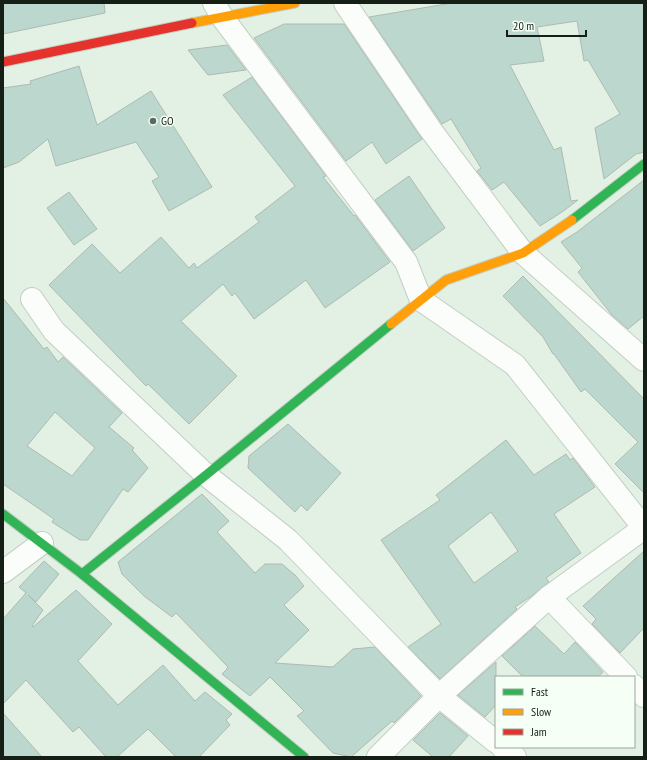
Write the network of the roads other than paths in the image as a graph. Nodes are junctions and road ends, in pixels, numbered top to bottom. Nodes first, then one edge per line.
1 (295, 3) edge
2 (345, 3) edge
3 (218, 10) edge
4 (5, 58) edge
5 (644, 164) edge
6 (523, 253) junction
7 (32, 300) dead end
8 (421, 300) junction
9 (641, 352) edge
10 (206, 475) junction
11 (3, 514) edge
12 (644, 528) edge
13 (42, 542) junction
14 (3, 572) edge
15 (82, 574) junction
16 (549, 596) junction
17 (625, 676) edge
18 (635, 687) edge
19 (439, 696) junction
20 (644, 696) edge
21 (495, 741) edge
22 (503, 748) edge
23 (304, 757) edge
24 (378, 757) edge
25 (515, 757) edge

1 - 3 street
2 - 6 street
3 - 4 street
3 - 8 street
5 - 6 street
6 - 8 street
6 - 9 street
7 - 10 street
8 - 10 street
8 - 12 street
10 - 15 street
10 - 19 street
11 - 13 street
12 - 16 street
13 - 14 street
13 - 15 street
15 - 23 street
16 - 17 street
16 - 19 street
18 - 20 street
19 - 21 street
19 - 24 street
22 - 25 street

